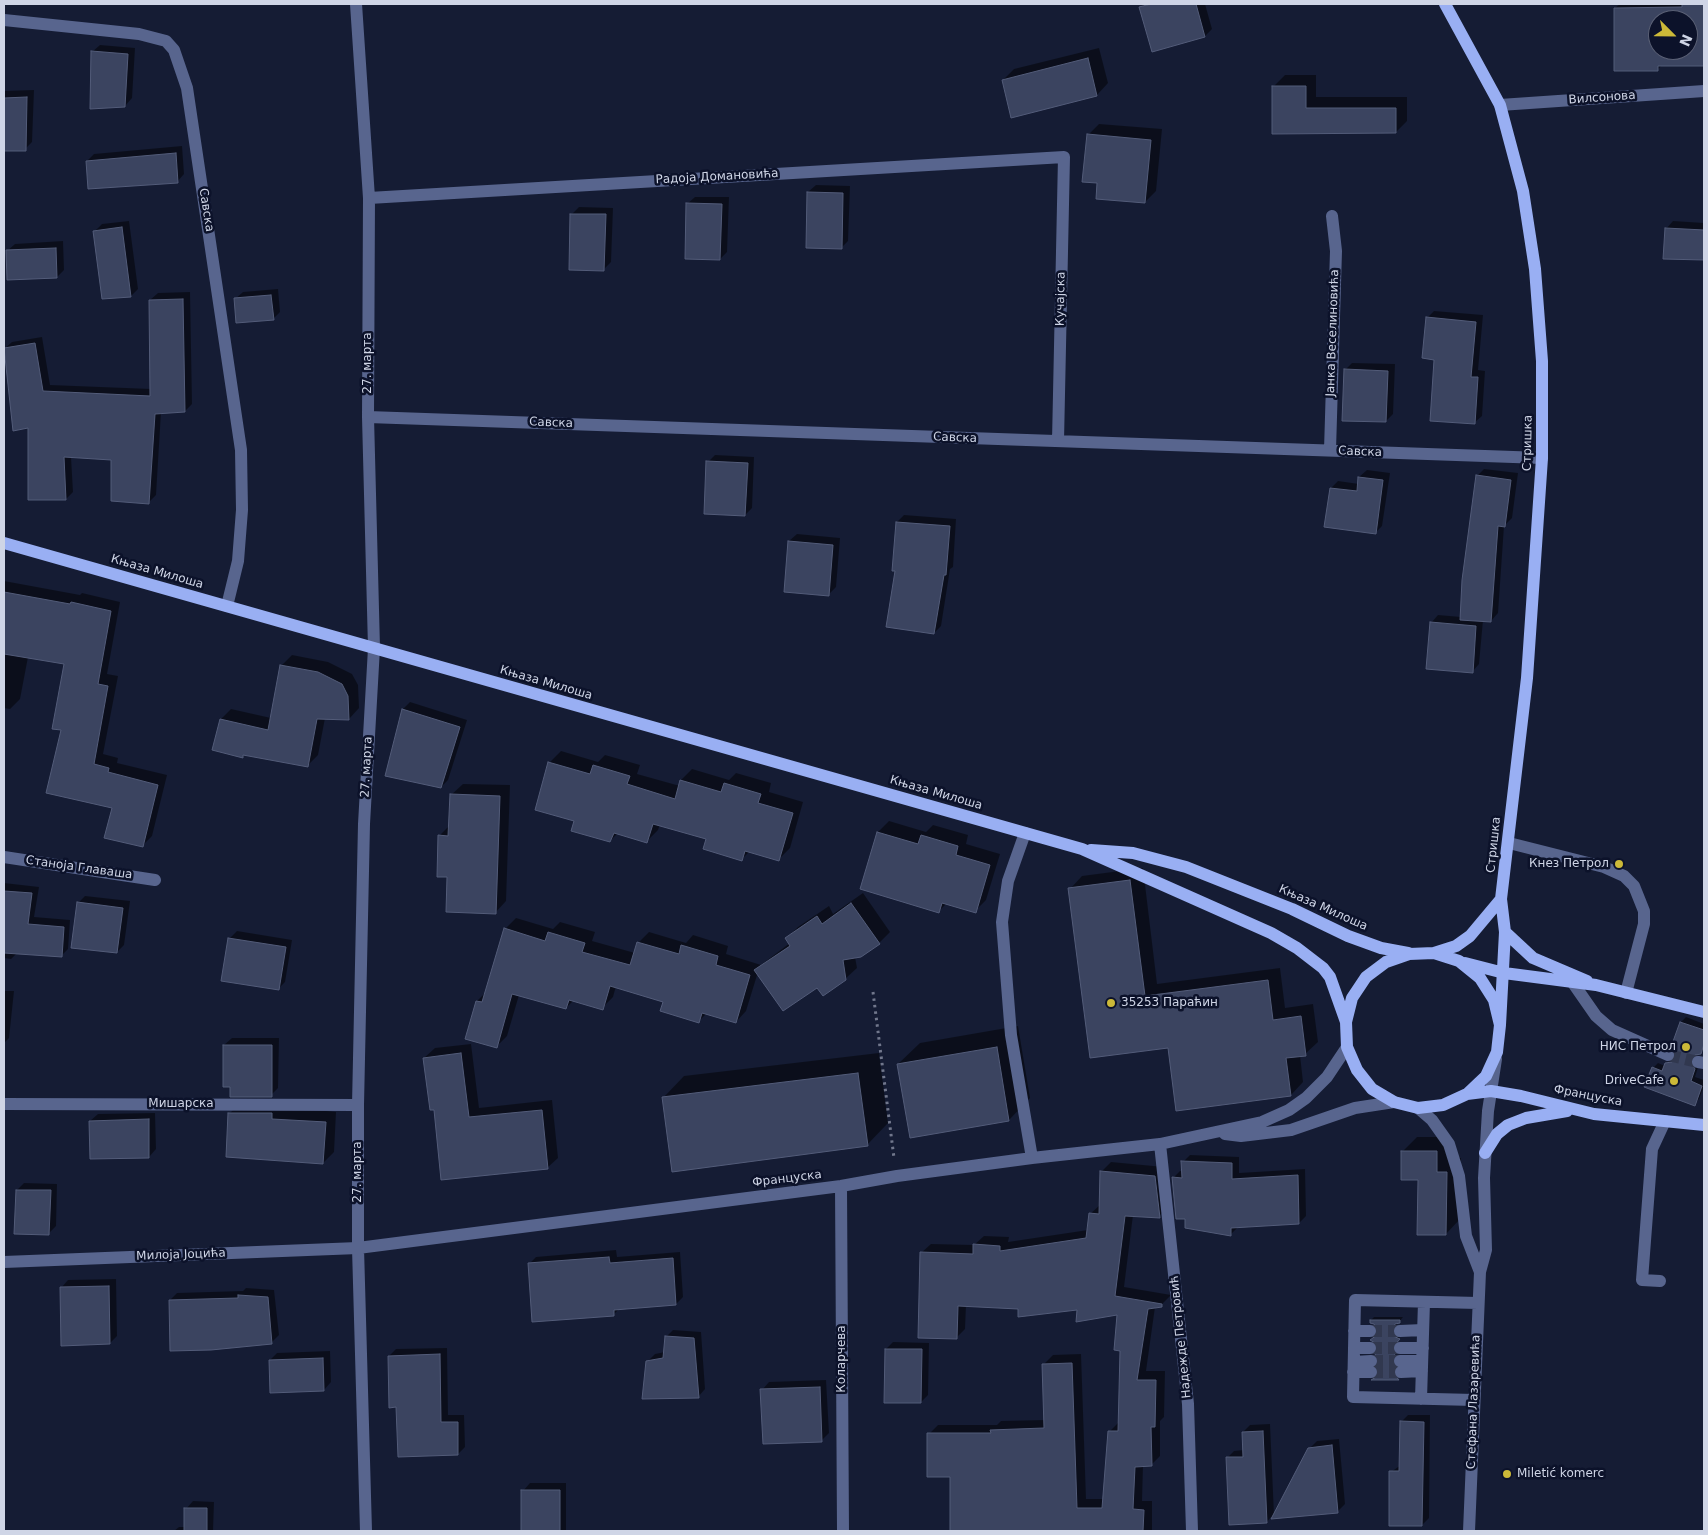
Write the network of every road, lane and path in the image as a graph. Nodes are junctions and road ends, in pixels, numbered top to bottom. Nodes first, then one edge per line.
1 (356, 4) edge
2 (1445, 4) edge
3 (4, 20) edge
4 (1704, 91) edge
5 (1500, 105) junction
6 (1064, 157) joint
7 (369, 198) junction
8 (1332, 216) dead end
9 (368, 416) junction
10 (1058, 441) junction
11 (1330, 450) junction
12 (1542, 458) junction
13 (4, 543) edge
14 (227, 606) junction
15 (374, 648) junction
16 (1025, 833) junction
17 (1509, 843) junction
18 (1082, 849) junction
19 (4, 857) edge
20 (155, 880) dead end
21 (1501, 899) junction
22 (1505, 932) junction
23 (1434, 953) junction
24 (1409, 954) junction
25 (1459, 961) junction
26 (1504, 973) junction
27 (1573, 983) junction
28 (1596, 985) junction
29 (873, 992) dead end
30 (1626, 993) junction
31 (1704, 1012) edge
32 (1346, 1022) junction
33 (1500, 1025) junction
34 (1347, 1047) junction
35 (1497, 1052) junction
36 (1668, 1055) tunnel mouth
37 (1491, 1091) junction
38 (1467, 1094) junction
39 (1394, 1102) junction
40 (4, 1104) edge
41 (358, 1105) junction
42 (1418, 1108) junction
43 (1574, 1110) junction
44 (1665, 1121) junction
45 (1704, 1125) edge
46 (1218, 1133) junction
47 (1160, 1144) junction
48 (1486, 1153) junction
49 (1032, 1158) junction
50 (897, 1176) junction
51 (841, 1186) junction
52 (358, 1248) junction
53 (4, 1262) edge
54 (1480, 1272) junction
55 (1660, 1281) dead end
56 (1424, 1302) junction
57 (1478, 1303) junction
58 (1400, 1330) tunnel mouth
59 (1423, 1330) junction
60 (1354, 1331) junction
61 (1370, 1331) tunnel mouth
62 (1354, 1348) junction
63 (1370, 1348) tunnel mouth
64 (1400, 1348) tunnel mouth
65 (1423, 1348) junction
66 (1371, 1366) tunnel mouth
67 (1400, 1366) tunnel mouth
68 (1422, 1366) junction
69 (1354, 1367) junction
70 (1421, 1399) junction
71 (1474, 1400) junction
72 (366, 1531) edge
73 (843, 1531) edge
74 (1192, 1531) edge
75 (1469, 1531) edge

1 - 7 street, 27. марта
2 - 5 main road, Стришка
3 - 14 street, Савска
4 - 5 street, Вилсонова
5 - 12 main road, Стришка
6 - 7 street, Радоја Домановића
6 - 10 street, Кучајска
7 - 9 street, 27. марта
8 - 11 street, Јанка Веселиновића
9 - 10 street, Савска
9 - 15 street, 27. марта
10 - 11 street, Савска
11 - 12 street, Савска
12 - 17 main road, Стришка
13 - 14 main road, Књаза Милоша
14 - 15 main road, Књаза Милоша
15 - 16 main road, Књаза Милоша
15 - 41 street, 27. марта
16 - 18 main road, Књаза Милоша
16 - 49 street
17 - 21 main road, Стришка
17 - 30 street
18 - 24 main road, Књаза Милоша
18 - 32 main road, Књаза Милоша
19 - 20 street, Станоја Главаша
21 - 22 main road, Стришка
21 - 23 main road
22 - 26 main road, Стришка
22 - 28 main road
23 - 24 main road
23 - 25 main road
24 - 32 main road
25 - 26 main road
25 - 33 main road
26 - 27 main road
26 - 33 main road, Стришка
27 - 28 main road
27 - 36 street
28 - 30 main road
29 - 50 path
30 - 31 main road
32 - 34 main road
33 - 35 main road
34 - 39 main road
34 - 46 street, Француска
35 - 37 street, Стефана Лазаревића
35 - 38 main road
37 - 38 main road, Француска
37 - 43 main road, Француска
37 - 48 street, Стефана Лазаревића
38 - 42 main road
39 - 42 main road
39 - 46 street, Француска
40 - 41 street, Мишарска
41 - 52 street, 27. марта
42 - 54 street, Стефана Лазаревића
43 - 44 main road, Француска
43 - 48 main road
44 - 45 main road, Француска
44 - 55 street
46 - 47 street, Француска
47 - 49 street, Француска
47 - 74 street, Надежде Петровић
48 - 54 street, Стефана Лазаревића
49 - 50 street, Француска
50 - 51 street, Француска
51 - 52 street, Француска
51 - 73 street, Коларчева
52 - 53 street, Милоја Јоцића
52 - 72 street, 27. марта
54 - 57 street, Стефана Лазаревића
56 - 57 street
56 - 59 street
56 - 60 street
57 - 71 street, Стефана Лазаревића
58 - 59 street
59 - 65 street
60 - 61 street
60 - 62 street
62 - 63 street
62 - 69 street
64 - 65 street
65 - 68 street
66 - 69 street
67 - 68 street
68 - 70 street
69 - 70 street
70 - 71 street
71 - 75 street, Стефана Лазаревића

